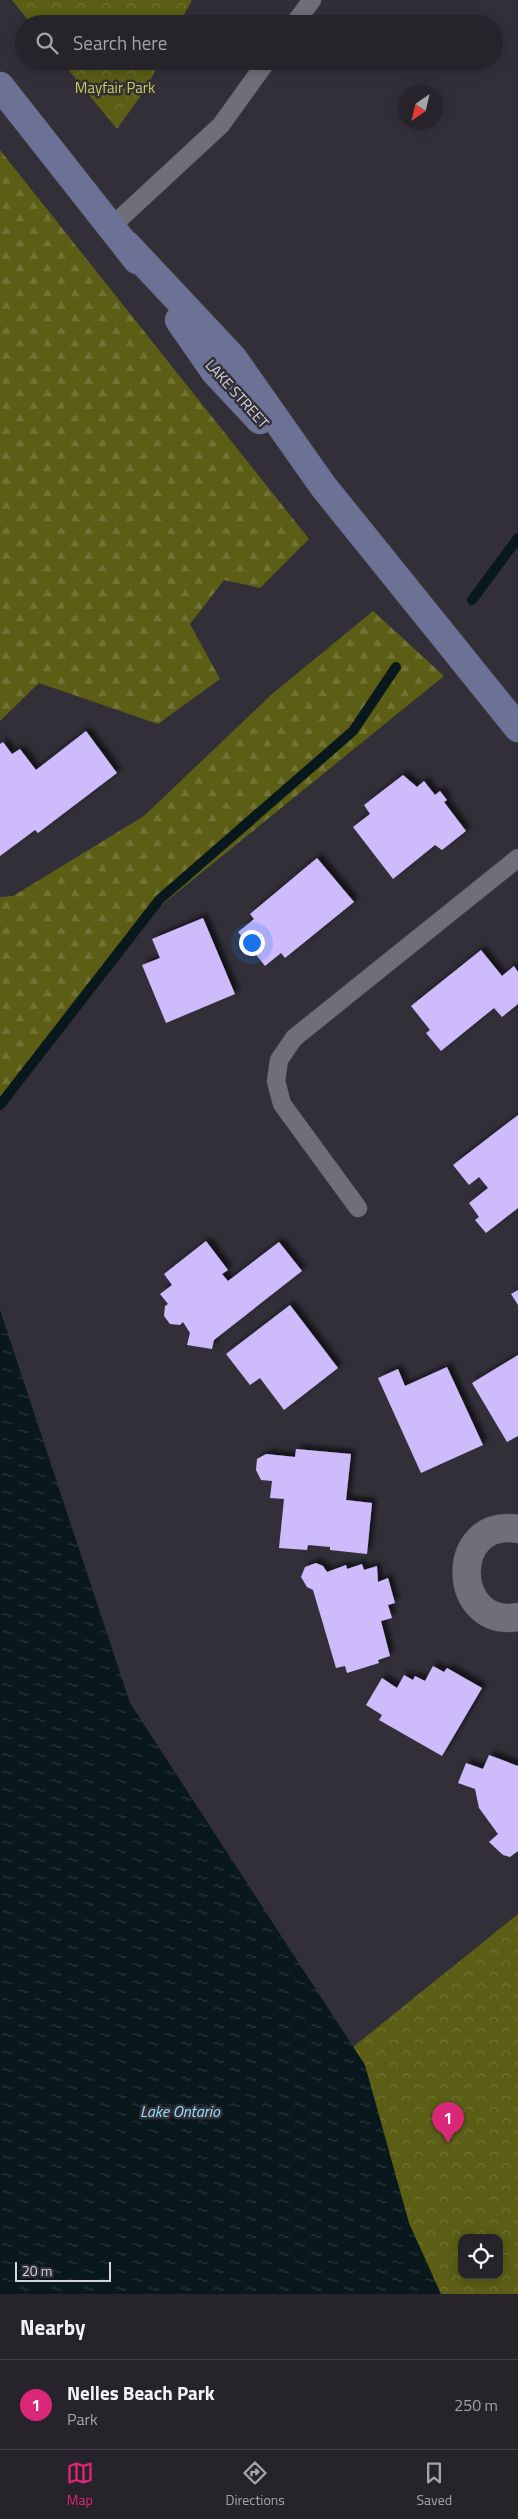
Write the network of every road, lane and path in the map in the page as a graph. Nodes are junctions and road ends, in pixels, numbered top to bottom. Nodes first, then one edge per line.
1 (312, 0) edge
2 (301, 15) edge
3 (261, 70) edge
4 (0, 86) edge
5 (120, 235) junction
6 (518, 728) edge
7 (518, 858) edge
8 (358, 1208) dead end
9 (518, 1529) edge
10 (518, 1617) edge

1 - 2 lane
3 - 5 lane
4 - 5 street, LAKE STREET
5 - 6 street, LAKE STREET
7 - 8 lane
9 - 10 street

